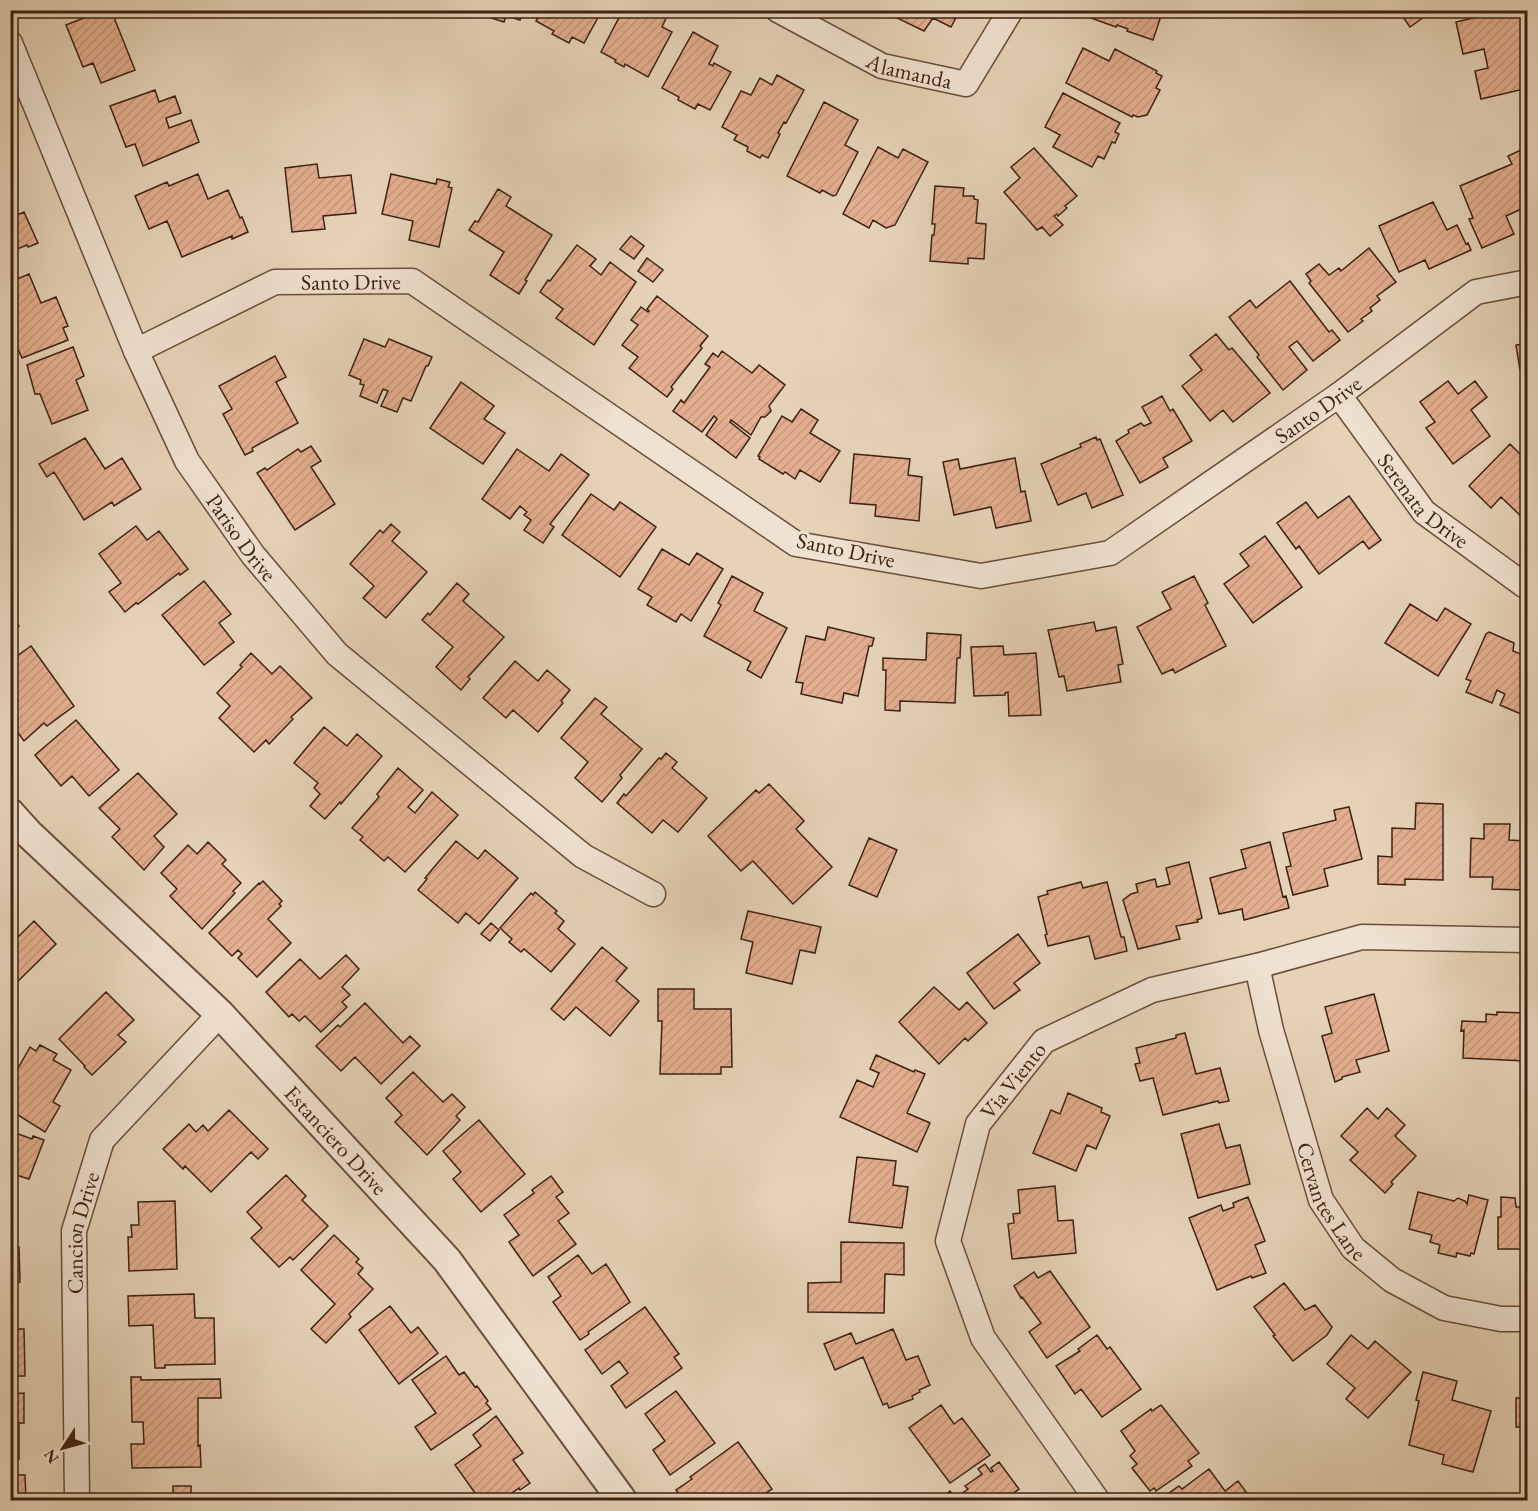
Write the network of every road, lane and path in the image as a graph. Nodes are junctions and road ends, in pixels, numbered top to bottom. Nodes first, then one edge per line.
1 (778, 10) edge
2 (1011, 10) edge
3 (10, 43) edge
4 (1527, 282) edge
5 (136, 351) junction
6 (1339, 395) junction
7 (1527, 586) edge
8 (10, 813) edge
9 (652, 894) dead end
10 (1527, 940) edge
11 (1257, 966) junction
12 (220, 1014) junction
13 (1527, 1319) edge
14 (77, 1500) edge
15 (622, 1500) edge
16 (1097, 1500) edge

1 - 2 street, Alamanda
3 - 5 street, Pariso Drive
4 - 6 street, Santo Drive
5 - 6 street, Santo Drive
5 - 9 street, Pariso Drive
6 - 7 street, Serenata Drive
8 - 12 street, Estanciero Drive
10 - 11 street, Via Viento
11 - 13 street, Cervantes Lane
11 - 16 street, Via Viento
12 - 14 street, Cancion Drive
12 - 15 street, Estanciero Drive

